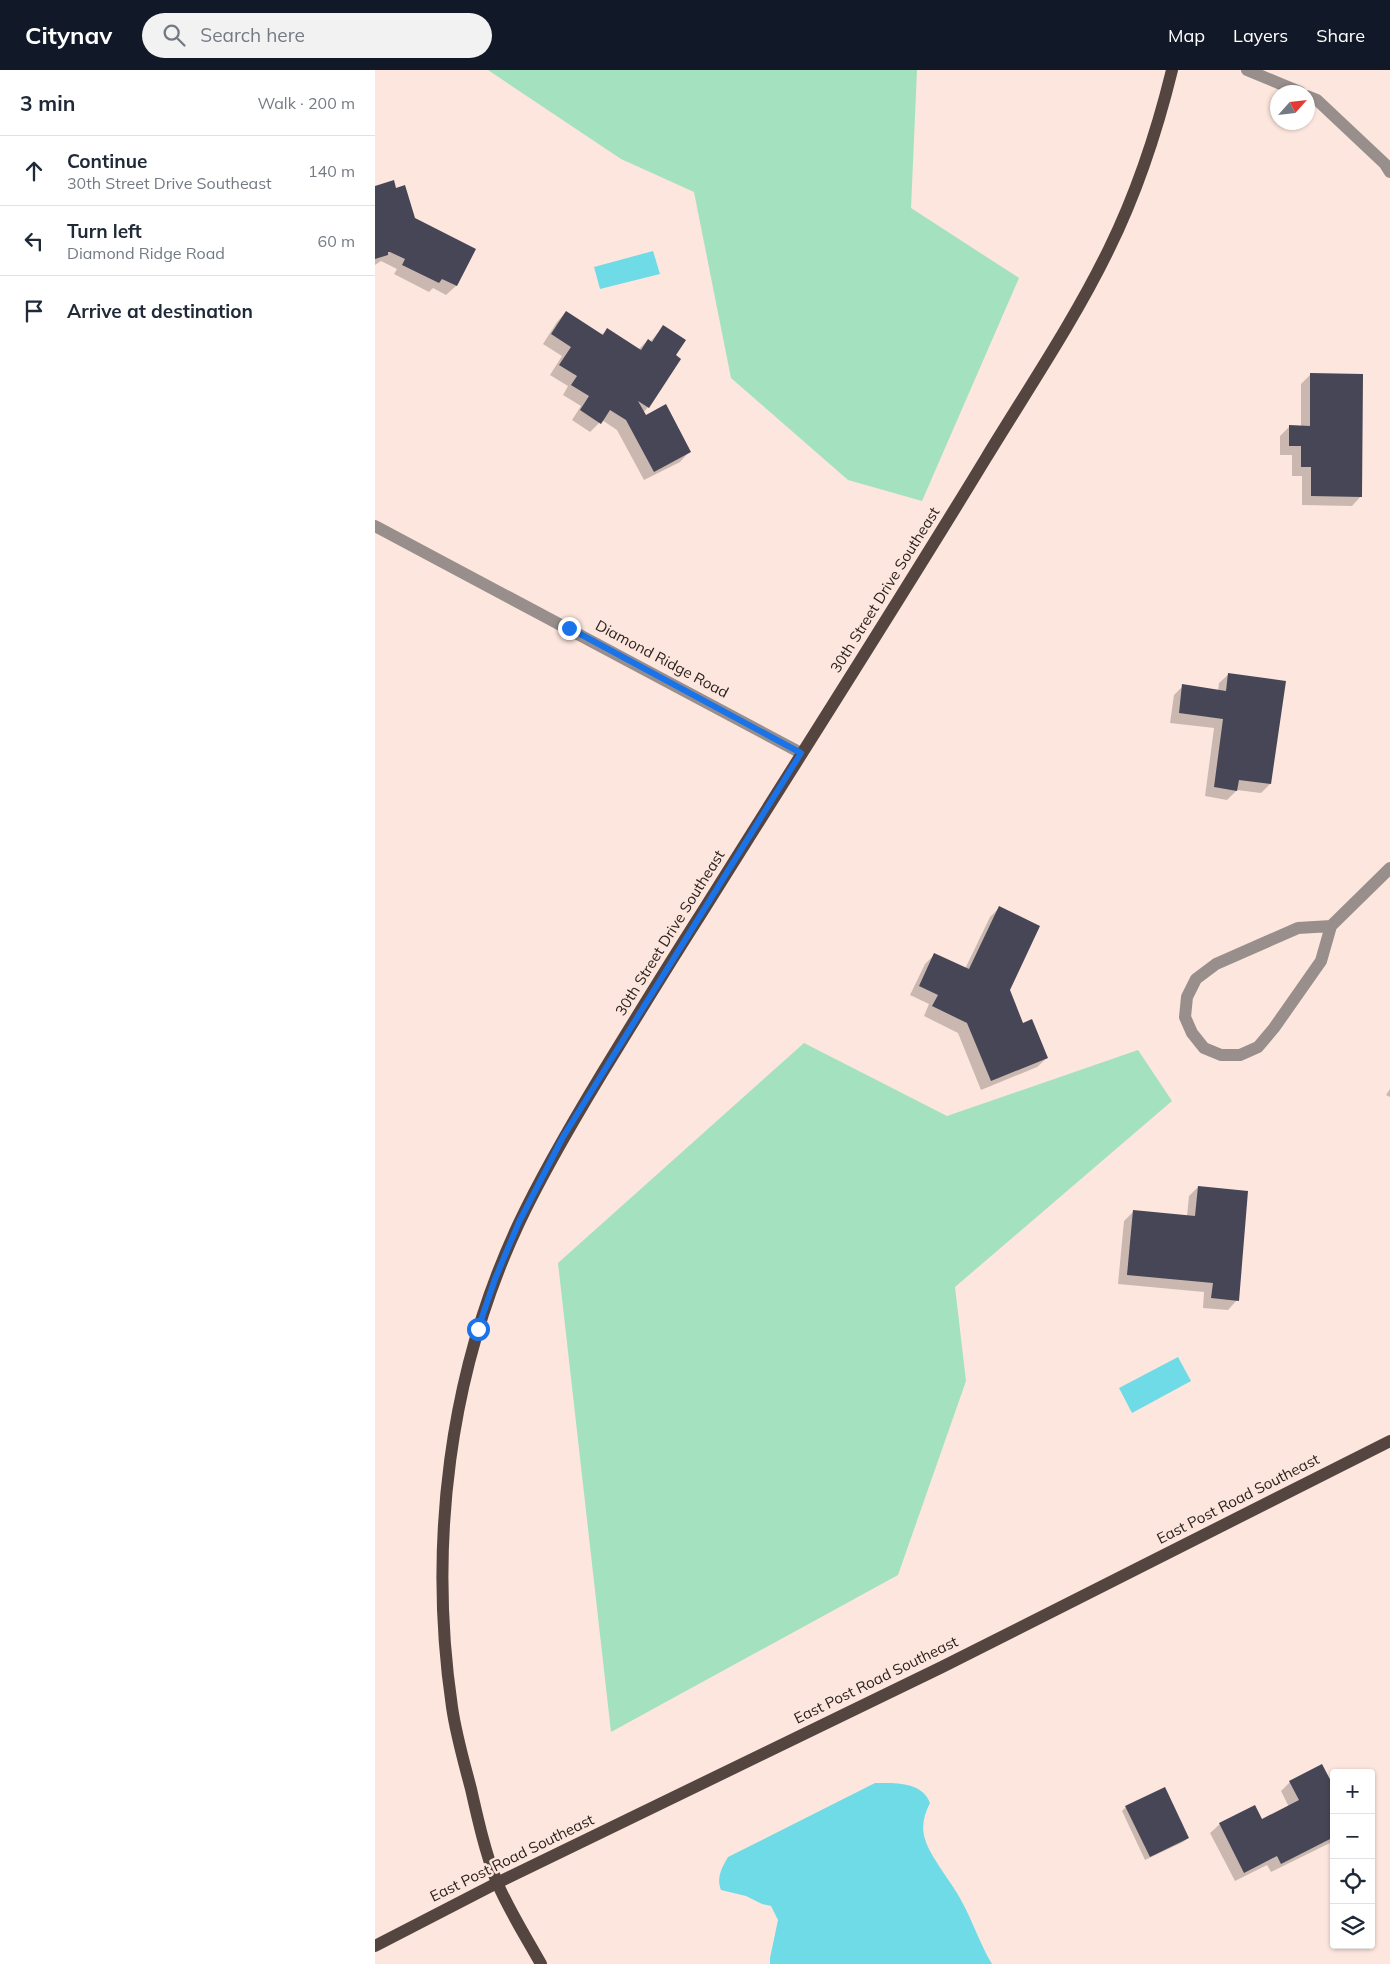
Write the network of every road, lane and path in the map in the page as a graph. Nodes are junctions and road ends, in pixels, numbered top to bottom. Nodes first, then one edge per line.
1 (1172, 70) edge
2 (1247, 70) edge
3 (1283, 85) edge
4 (1315, 99) edge
5 (1390, 172) edge
6 (375, 526) edge
7 (801, 753) junction
8 (1390, 868) edge
9 (1331, 926) junction
10 (1390, 1441) edge
11 (497, 1883) junction
12 (375, 1946) edge
13 (541, 1964) edge

1 - 7 main road, 30th Street Drive Southeast
2 - 3 street
4 - 5 street
6 - 7 street, Diamond Ridge Road
7 - 11 main road, 30th Street Drive Southeast
8 - 9 street
9 - 9 street
10 - 11 main road, East Post Road Southeast
11 - 12 main road, East Post Road Southeast
11 - 13 main road, 30th Street Drive Southeast

